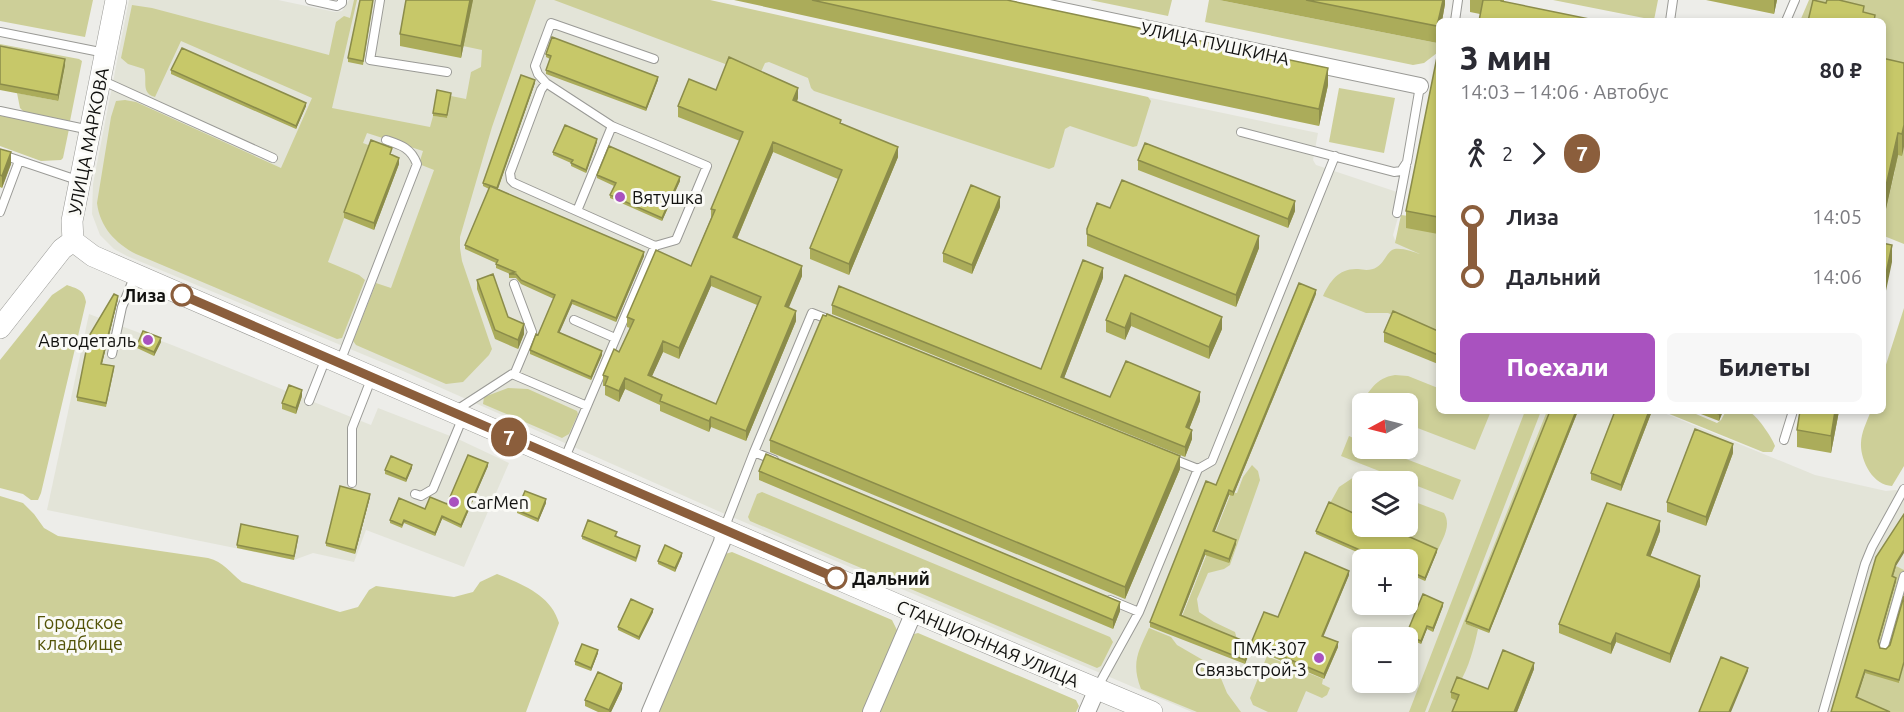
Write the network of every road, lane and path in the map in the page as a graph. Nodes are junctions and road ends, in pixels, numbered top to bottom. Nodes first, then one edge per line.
1 (116, 0) edge
2 (310, 0) edge
3 (342, 0) edge
4 (380, 0) edge
5 (1011, 0) edge
6 (1458, 0) edge
7 (1673, 0) edge
8 (1794, 0) edge
9 (1455, 18) edge
10 (1670, 18) edge
11 (1787, 18) edge
12 (0, 32) edge
13 (105, 53) junction
14 (654, 58) dead end
15 (447, 72) dead end
16 (100, 80) junction
17 (546, 83) junction
18 (1420, 86) joint
19 (0, 111) edge
20 (612, 126) junction
21 (90, 130) junction
22 (1241, 132) dead end
23 (386, 140) dead end
24 (0, 154) edge
25 (1335, 156) junction
26 (273, 158) dead end
27 (20, 162) junction
28 (1407, 162) junction
29 (80, 182) junction
30 (577, 211) junction
31 (0, 212) edge
32 (1397, 213) dead end
33 (73, 241) junction
34 (655, 246) junction
35 (135, 275) junction
36 (514, 284) dead end
37 (574, 320) dead end
38 (834, 322) edge
39 (0, 328) edge
40 (615, 338) junction
41 (112, 354) dead end
42 (333, 360) junction
43 (514, 375) junction
44 (372, 377) junction
45 (309, 401) dead end
46 (587, 406) junction
47 (458, 414) junction
48 (1792, 414) edge
49 (1784, 440) dead end
50 (754, 452) junction
51 (1165, 456) edge
52 (564, 460) junction
53 (787, 466) edge
54 (1198, 469) junction
55 (352, 483) dead end
56 (1904, 489) edge
57 (415, 494) dead end
58 (724, 530) junction
59 (1904, 576) edge
60 (1106, 598) edge
61 (914, 612) junction
62 (1139, 612) junction
63 (1884, 646) edge
64 (1097, 689) junction
65 (650, 712) edge
66 (871, 712) edge
67 (1087, 712) edge
68 (1152, 712) edge
69 (1823, 712) edge

1 - 13 street, УЛИЦА МАРКОВА
2 - 3 lane
4 - 15 lane
5 - 18 street, УЛИЦА ПУШКИНА
6 - 9 lane
7 - 10 lane
8 - 11 lane
12 - 13 lane
13 - 16 street, УЛИЦА МАРКОВА
14 - 17 lane
16 - 21 street, УЛИЦА МАРКОВА
16 - 26 lane
17 - 20 lane
17 - 30 lane
18 - 28 lane
19 - 21 lane
20 - 30 lane
20 - 34 lane
21 - 29 street, УЛИЦА МАРКОВА
22 - 25 lane
23 - 42 lane
24 - 27 lane
25 - 28 lane
25 - 54 lane
27 - 29 lane
27 - 31 lane
28 - 32 lane
29 - 33 street, УЛИЦА МАРКОВА
30 - 34 lane
33 - 35 street, СТАНЦИОННАЯ УЛИЦА
33 - 39 street, УЛИЦА МАРКОВА
34 - 40 lane
35 - 41 lane
35 - 42 street, СТАНЦИОННАЯ УЛИЦА
36 - 43 lane
37 - 40 lane
38 - 50 lane
40 - 46 lane
42 - 44 street, СТАНЦИОННАЯ УЛИЦА
42 - 45 lane
43 - 46 lane
43 - 47 lane
44 - 47 street, СТАНЦИОННАЯ УЛИЦА
44 - 55 lane
46 - 52 lane
47 - 52 street, СТАНЦИОННАЯ УЛИЦА
47 - 57 lane
48 - 49 lane
50 - 53 lane
50 - 58 lane
51 - 54 lane
52 - 58 street, СТАНЦИОННАЯ УЛИЦА
54 - 62 lane
56 - 69 lane
58 - 61 street, СТАНЦИОННАЯ УЛИЦА
58 - 65 street
59 - 63 lane
60 - 62 lane
61 - 64 street, СТАНЦИОННАЯ УЛИЦА
61 - 66 street
62 - 64 lane
64 - 67 street
64 - 68 street, СТАНЦИОННАЯ УЛИЦА

